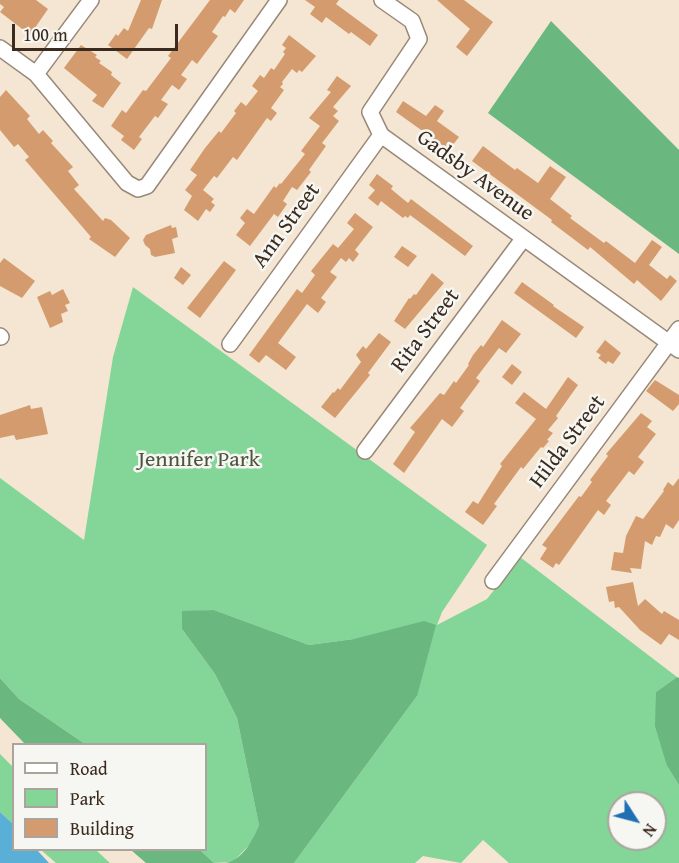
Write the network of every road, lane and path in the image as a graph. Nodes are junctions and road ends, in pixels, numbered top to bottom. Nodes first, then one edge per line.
1 (91, 0) edge
2 (279, 0) edge
3 (382, 0) edge
4 (0, 48) edge
5 (36, 75) junction
6 (381, 135) junction
7 (523, 239) junction
8 (679, 329) edge
9 (230, 344) dead end
10 (674, 347) edge
11 (365, 451) dead end
12 (493, 581) dead end

1 - 5 street
2 - 5 street
3 - 6 street, Gadsby Avenue
4 - 5 street
6 - 7 street, Gadsby Avenue
6 - 9 street, Ann Street
7 - 10 street, Gadsby Avenue
7 - 11 street, Rita Street
8 - 10 street, Hilda Street
10 - 12 street, Hilda Street

